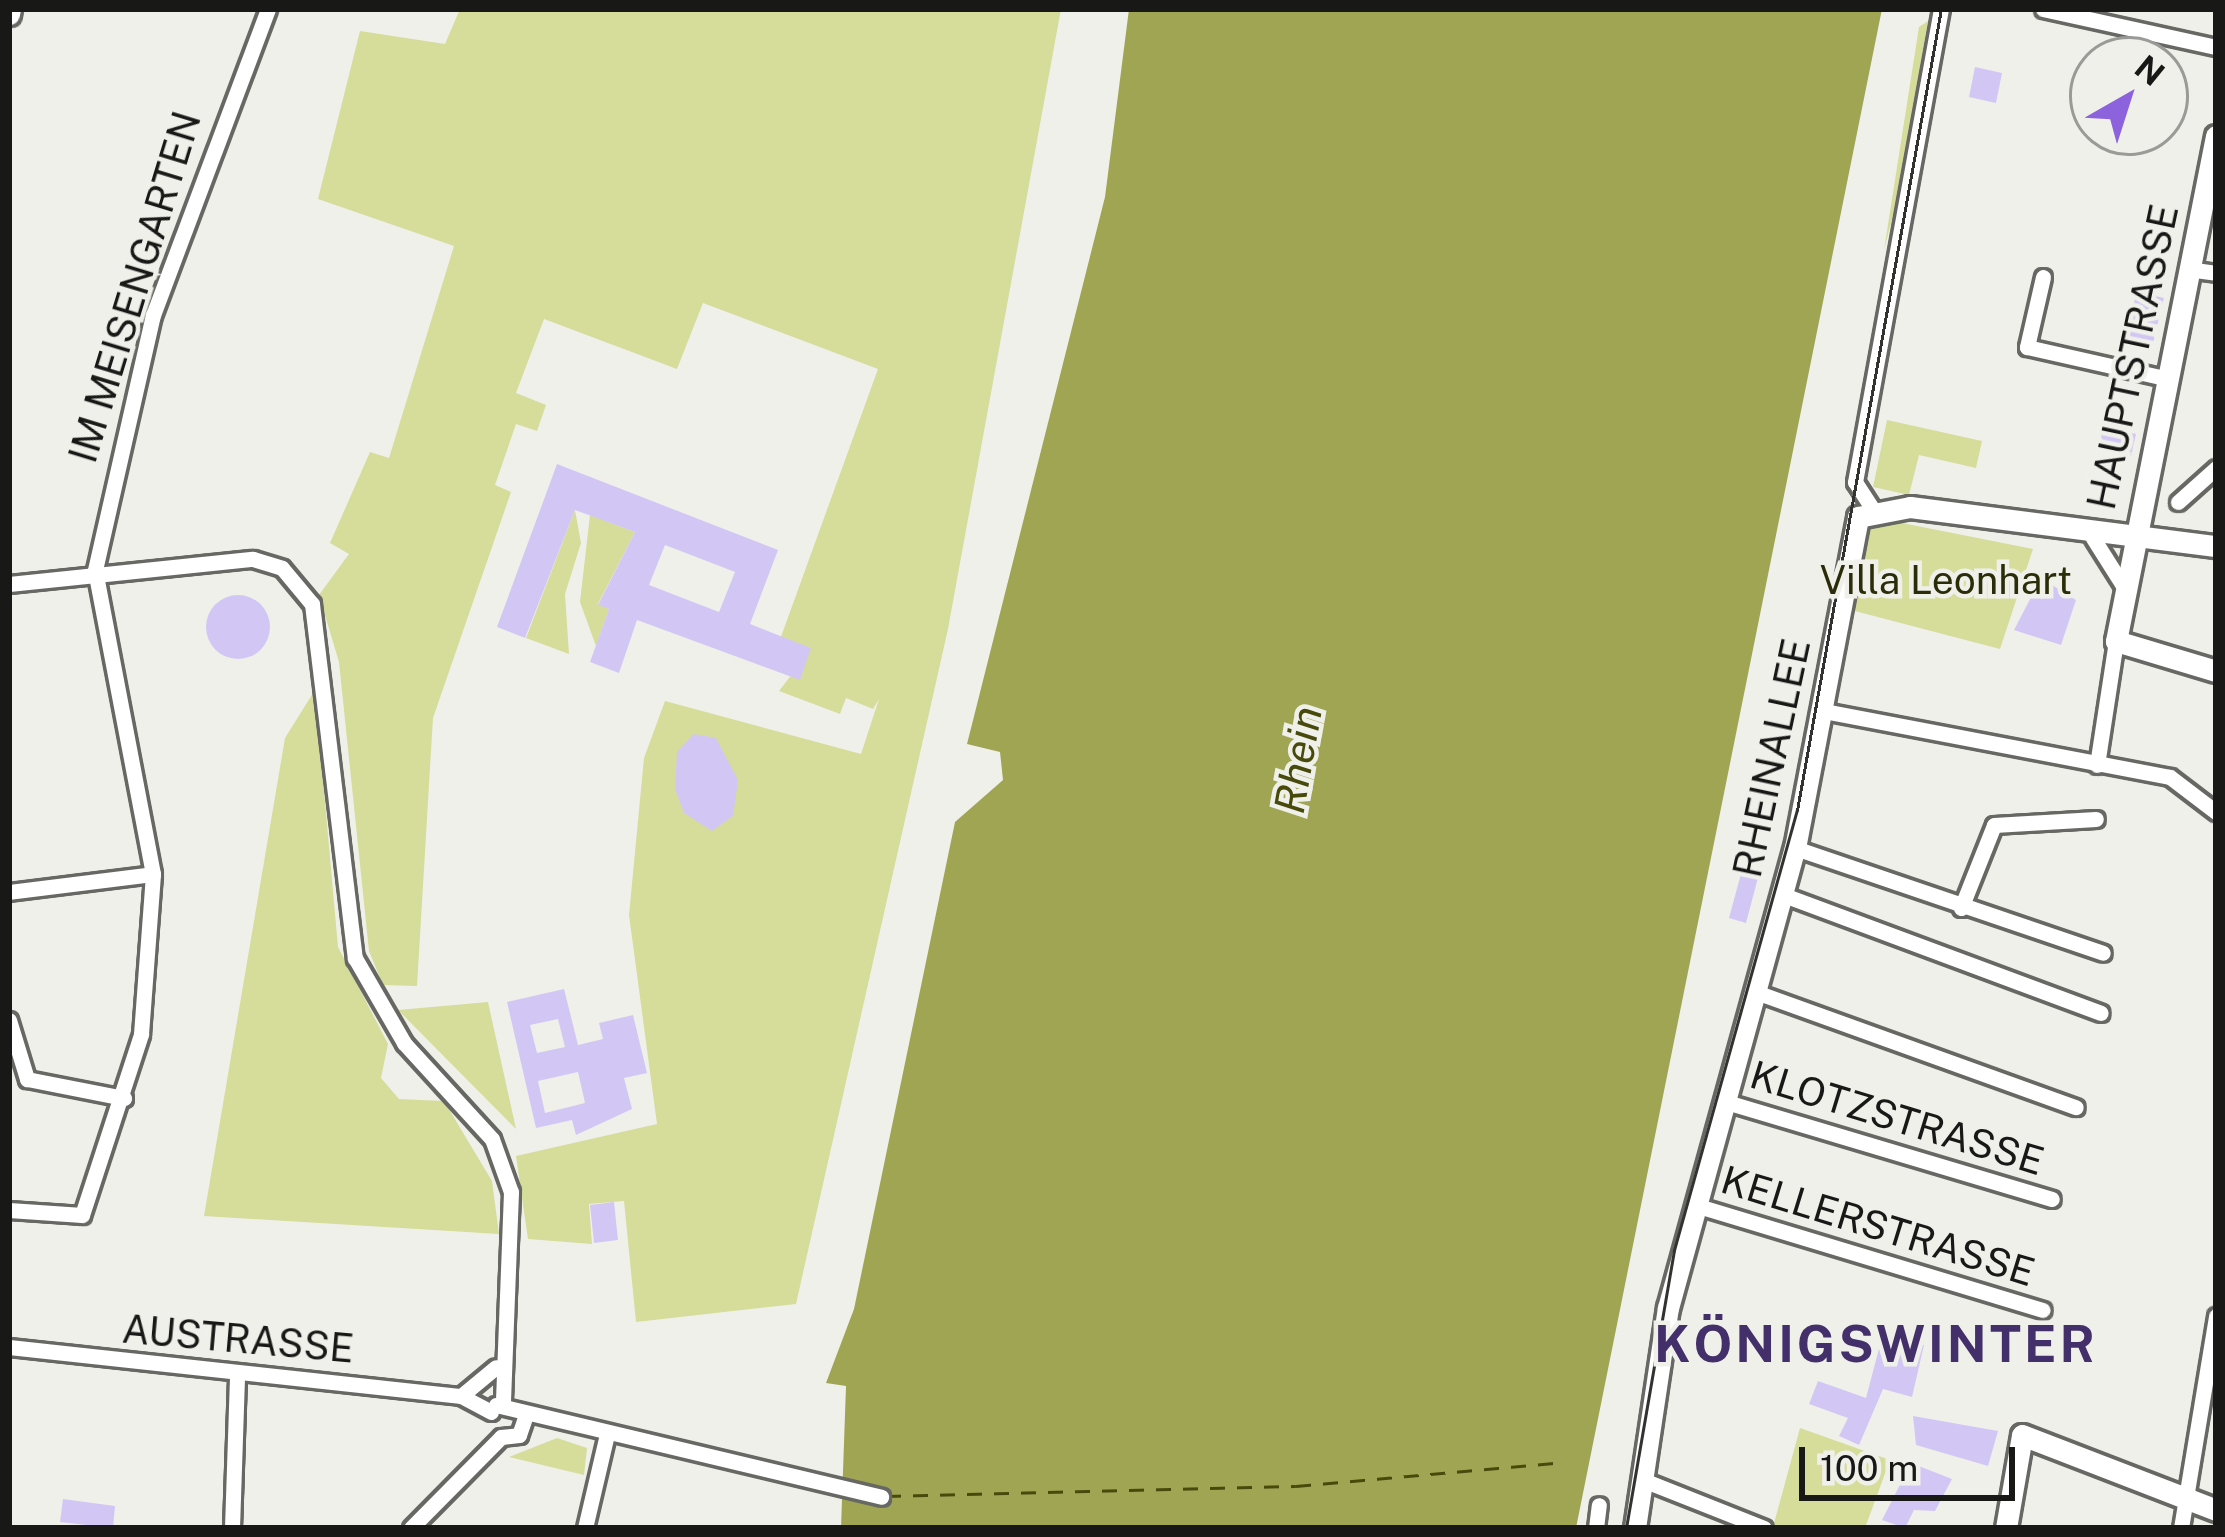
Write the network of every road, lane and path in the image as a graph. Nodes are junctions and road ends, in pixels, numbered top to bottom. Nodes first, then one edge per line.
1 (268, 9) edge
2 (1941, 9) edge
3 (2043, 9) edge
4 (2216, 47) edge
5 (2216, 136) edge
6 (2188, 268) junction
7 (2216, 273) edge
8 (2043, 278) dead end
9 (2165, 378) junction
10 (2216, 468) edge
11 (2178, 502) dead end
12 (2139, 504) junction
13 (1872, 508) junction
14 (2093, 538) junction
15 (2132, 538) junction
16 (2183, 542) junction
17 (2216, 546) edge
18 (95, 570) junction
19 (9, 584) edge
20 (2124, 592) junction
21 (2116, 641) junction
22 (2216, 671) edge
23 (1824, 711) junction
24 (2097, 765) junction
25 (2216, 812) edge
26 (2096, 819) dead end
27 (1795, 848) junction
28 (154, 874) junction
29 (9, 892) edge
30 (1781, 894) junction
31 (1961, 908) junction
32 (2104, 952) dead end
33 (1753, 991) junction
34 (2102, 1012) dead end
35 (9, 1020) edge
36 (124, 1098) junction
37 (1723, 1100) junction
38 (2076, 1107) dead end
39 (2052, 1199) dead end
40 (1695, 1204) junction
41 (9, 1210) edge
42 (2043, 1310) dead end
43 (2216, 1316) edge
44 (9, 1347) edge
45 (496, 1367) junction
46 (237, 1375) junction
47 (461, 1396) junction
48 (497, 1407) junction
49 (526, 1415) junction
50 (607, 1433) junction
51 (501, 1437) junction
52 (1643, 1480) junction
53 (881, 1497) dead end
54 (2186, 1497) junction
55 (1599, 1505) dead end
56 (2216, 1510) edge
57 (232, 1528) edge
58 (411, 1528) edge
59 (585, 1528) edge
60 (1596, 1528) edge
61 (1635, 1528) edge
62 (1764, 1528) edge
63 (2006, 1528) edge
64 (2181, 1528) edge

1 - 18 street, IM MEISENGARTEN
2 - 13 street
3 - 4 street
5 - 6 street, HAUPTSTRASSE
6 - 7 street
6 - 9 street, HAUPTSTRASSE
8 - 9 street
9 - 12 street, HAUPTSTRASSE
10 - 11 street
12 - 15 street, HAUPTSTRASSE
12 - 16 street
13 - 14 street
13 - 23 street, RHEINALLEE
14 - 15 street
14 - 20 street, HAUPTSTRASSE
15 - 16 street
15 - 20 street, HAUPTSTRASSE
16 - 17 street
18 - 19 street
18 - 28 street, IM MEISENGARTEN
18 - 45 street
20 - 21 street, HAUPTSTRASSE
21 - 22 street
21 - 24 street, HAUPTSTRASSE
23 - 24 street
23 - 27 street, RHEINALLEE
24 - 25 street
26 - 31 street
27 - 30 street, RHEINALLEE
27 - 31 street
28 - 29 street
28 - 36 street, IM MEISENGARTEN
30 - 33 street, RHEINALLEE
30 - 34 street
31 - 32 street
33 - 37 street, RHEINALLEE
33 - 38 street
35 - 36 street
36 - 41 street, IM MEISENGARTEN
37 - 39 street, KLOTZSTRASSE
37 - 40 street, RHEINALLEE
40 - 42 street, KELLERSTRASSE
40 - 52 street, RHEINALLEE
43 - 54 street
44 - 46 street, AUSTRASSE
45 - 47 street
45 - 48 street
46 - 47 street, AUSTRASSE
46 - 57 street
47 - 48 street, AUSTRASSE
48 - 49 street, AUSTRASSE
48 - 51 street
49 - 50 street, AUSTRASSE
49 - 51 street
50 - 53 street, AUSTRASSE
50 - 59 street
51 - 58 street
52 - 61 street, RHEINALLEE
52 - 62 street
54 - 56 street
54 - 63 street
54 - 64 street
55 - 60 street

